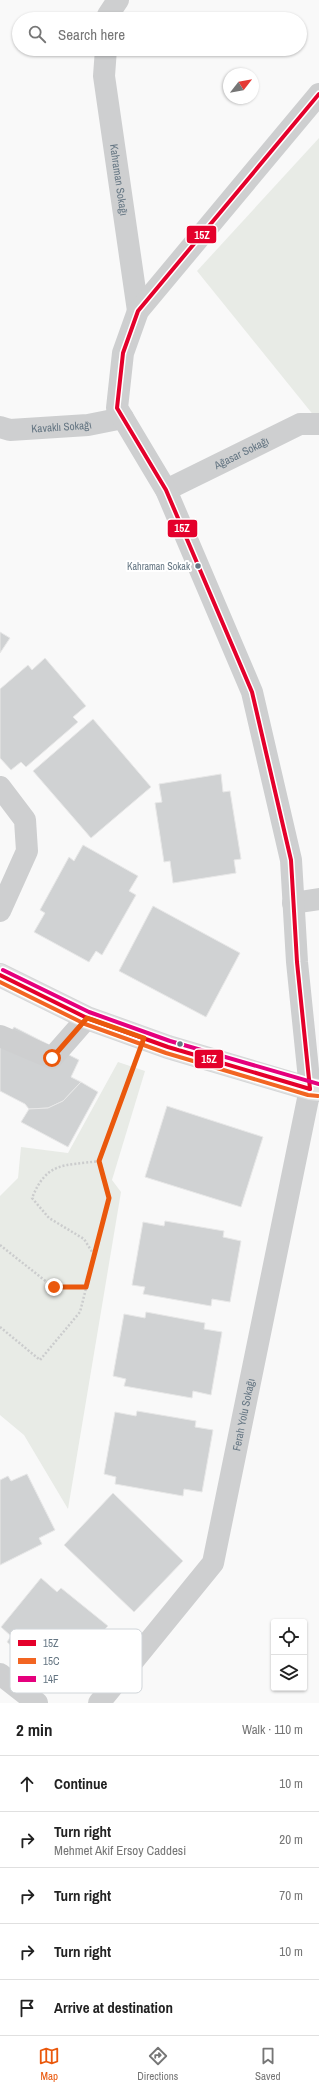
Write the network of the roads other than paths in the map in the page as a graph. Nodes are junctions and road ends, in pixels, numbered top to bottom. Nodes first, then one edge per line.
1 (118, 0) edge
2 (110, 12) edge
3 (105, 56) edge
4 (319, 94) edge
5 (138, 311) junction
6 (123, 418) junction
7 (319, 424) edge
8 (0, 427) edge
9 (166, 490) junction
10 (0, 786) edge
11 (319, 899) edge
12 (293, 903) junction
13 (0, 911) edge
14 (0, 975) edge
15 (87, 1018) junction
16 (0, 1036) edge
17 (314, 1089) edge
18 (142, 1650) edge
19 (0, 1674) edge
20 (10, 1682) edge
21 (24, 1693) edge
22 (107, 1693) edge
23 (37, 1703) edge
24 (99, 1703) edge

1 - 2 street
3 - 5 street, Kahraman Sokağı
4 - 5 street
5 - 6 street, Ferah Yolu Sokağı
6 - 8 street, Kavaklı Sokağı
6 - 9 street, Ferah Yolu Sokağı
7 - 9 street, Ağasar Sokağı
9 - 12 street, Ferah Yolu Sokağı
10 - 13 street
11 - 12 street
12 - 17 street, Ferah Yolu Sokağı
14 - 15 main road
15 - 16 street
15 - 17 main road
17 - 18 street, Ferah Yolu Sokağı
19 - 20 street
21 - 23 street
22 - 24 street, Ferah Yolu Sokağı

